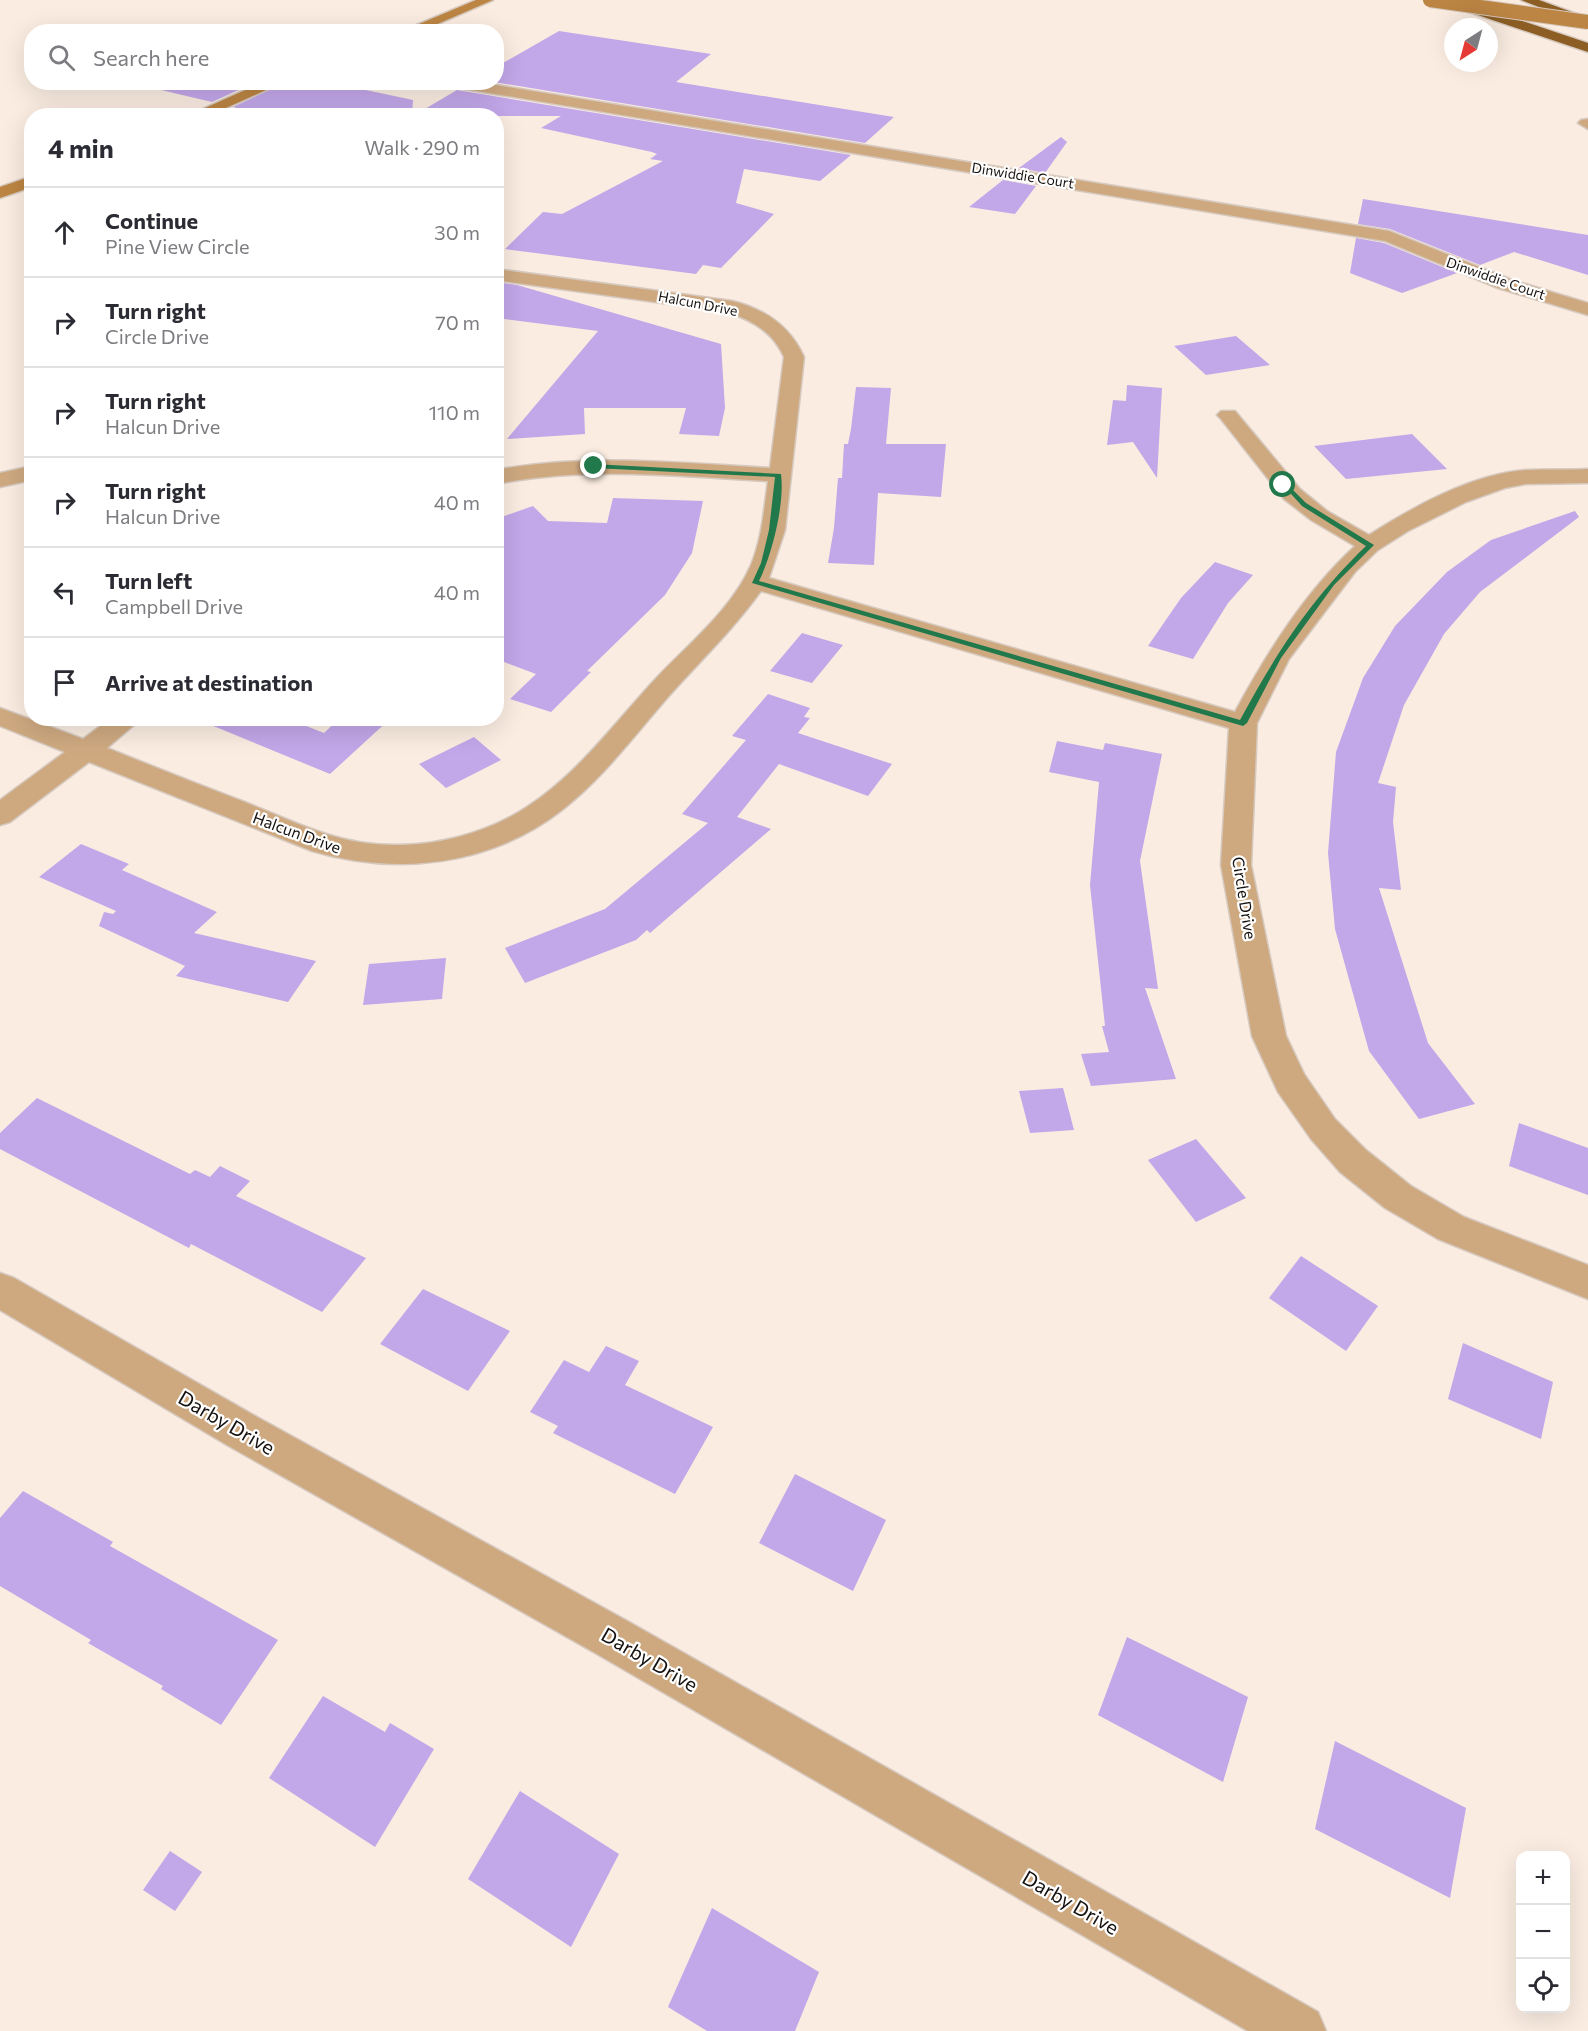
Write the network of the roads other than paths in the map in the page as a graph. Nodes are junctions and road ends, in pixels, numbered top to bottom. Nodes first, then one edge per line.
1 (487, 0) edge
2 (1430, 0) edge
3 (1449, 0) edge
4 (1485, 0) edge
5 (1527, 0) edge
6 (1588, 22) edge
7 (426, 24) edge
8 (1588, 38) edge
9 (1588, 48) edge
10 (257, 90) edge
11 (496, 90) edge
12 (214, 108) edge
13 (24, 184) edge
14 (0, 193) edge
15 (504, 275) edge
16 (1588, 309) edge
17 (1228, 415) dead end
18 (24, 475) edge
19 (779, 475) junction
20 (504, 476) edge
21 (1588, 476) edge
22 (0, 480) edge
23 (1370, 545) junction
24 (755, 582) junction
25 (0, 716) edge
26 (1243, 723) junction
27 (24, 725) edge
28 (25, 726) edge
29 (118, 726) edge
30 (86, 750) junction
31 (0, 815) edge
32 (1588, 1282) edge
33 (0, 1290) edge
34 (1299, 2031) edge

1 - 7 street
2 - 6 street, bridge
3 - 9 highway
4 - 8 highway
5 - 6 highway
10 - 12 street
11 - 16 street, Dinwiddie Court
13 - 14 street
15 - 19 street, Halcun Drive
17 - 23 street
18 - 22 street
19 - 20 street
19 - 24 street, Halcun Drive
21 - 23 street, Circle Drive
23 - 26 street, Circle Drive
24 - 26 street
24 - 30 street, Halcun Drive
25 - 27 street, Halcun Drive
26 - 32 street, Circle Drive
28 - 30 street, Halcun Drive
29 - 30 street
30 - 31 street
33 - 34 street, Darby Drive

